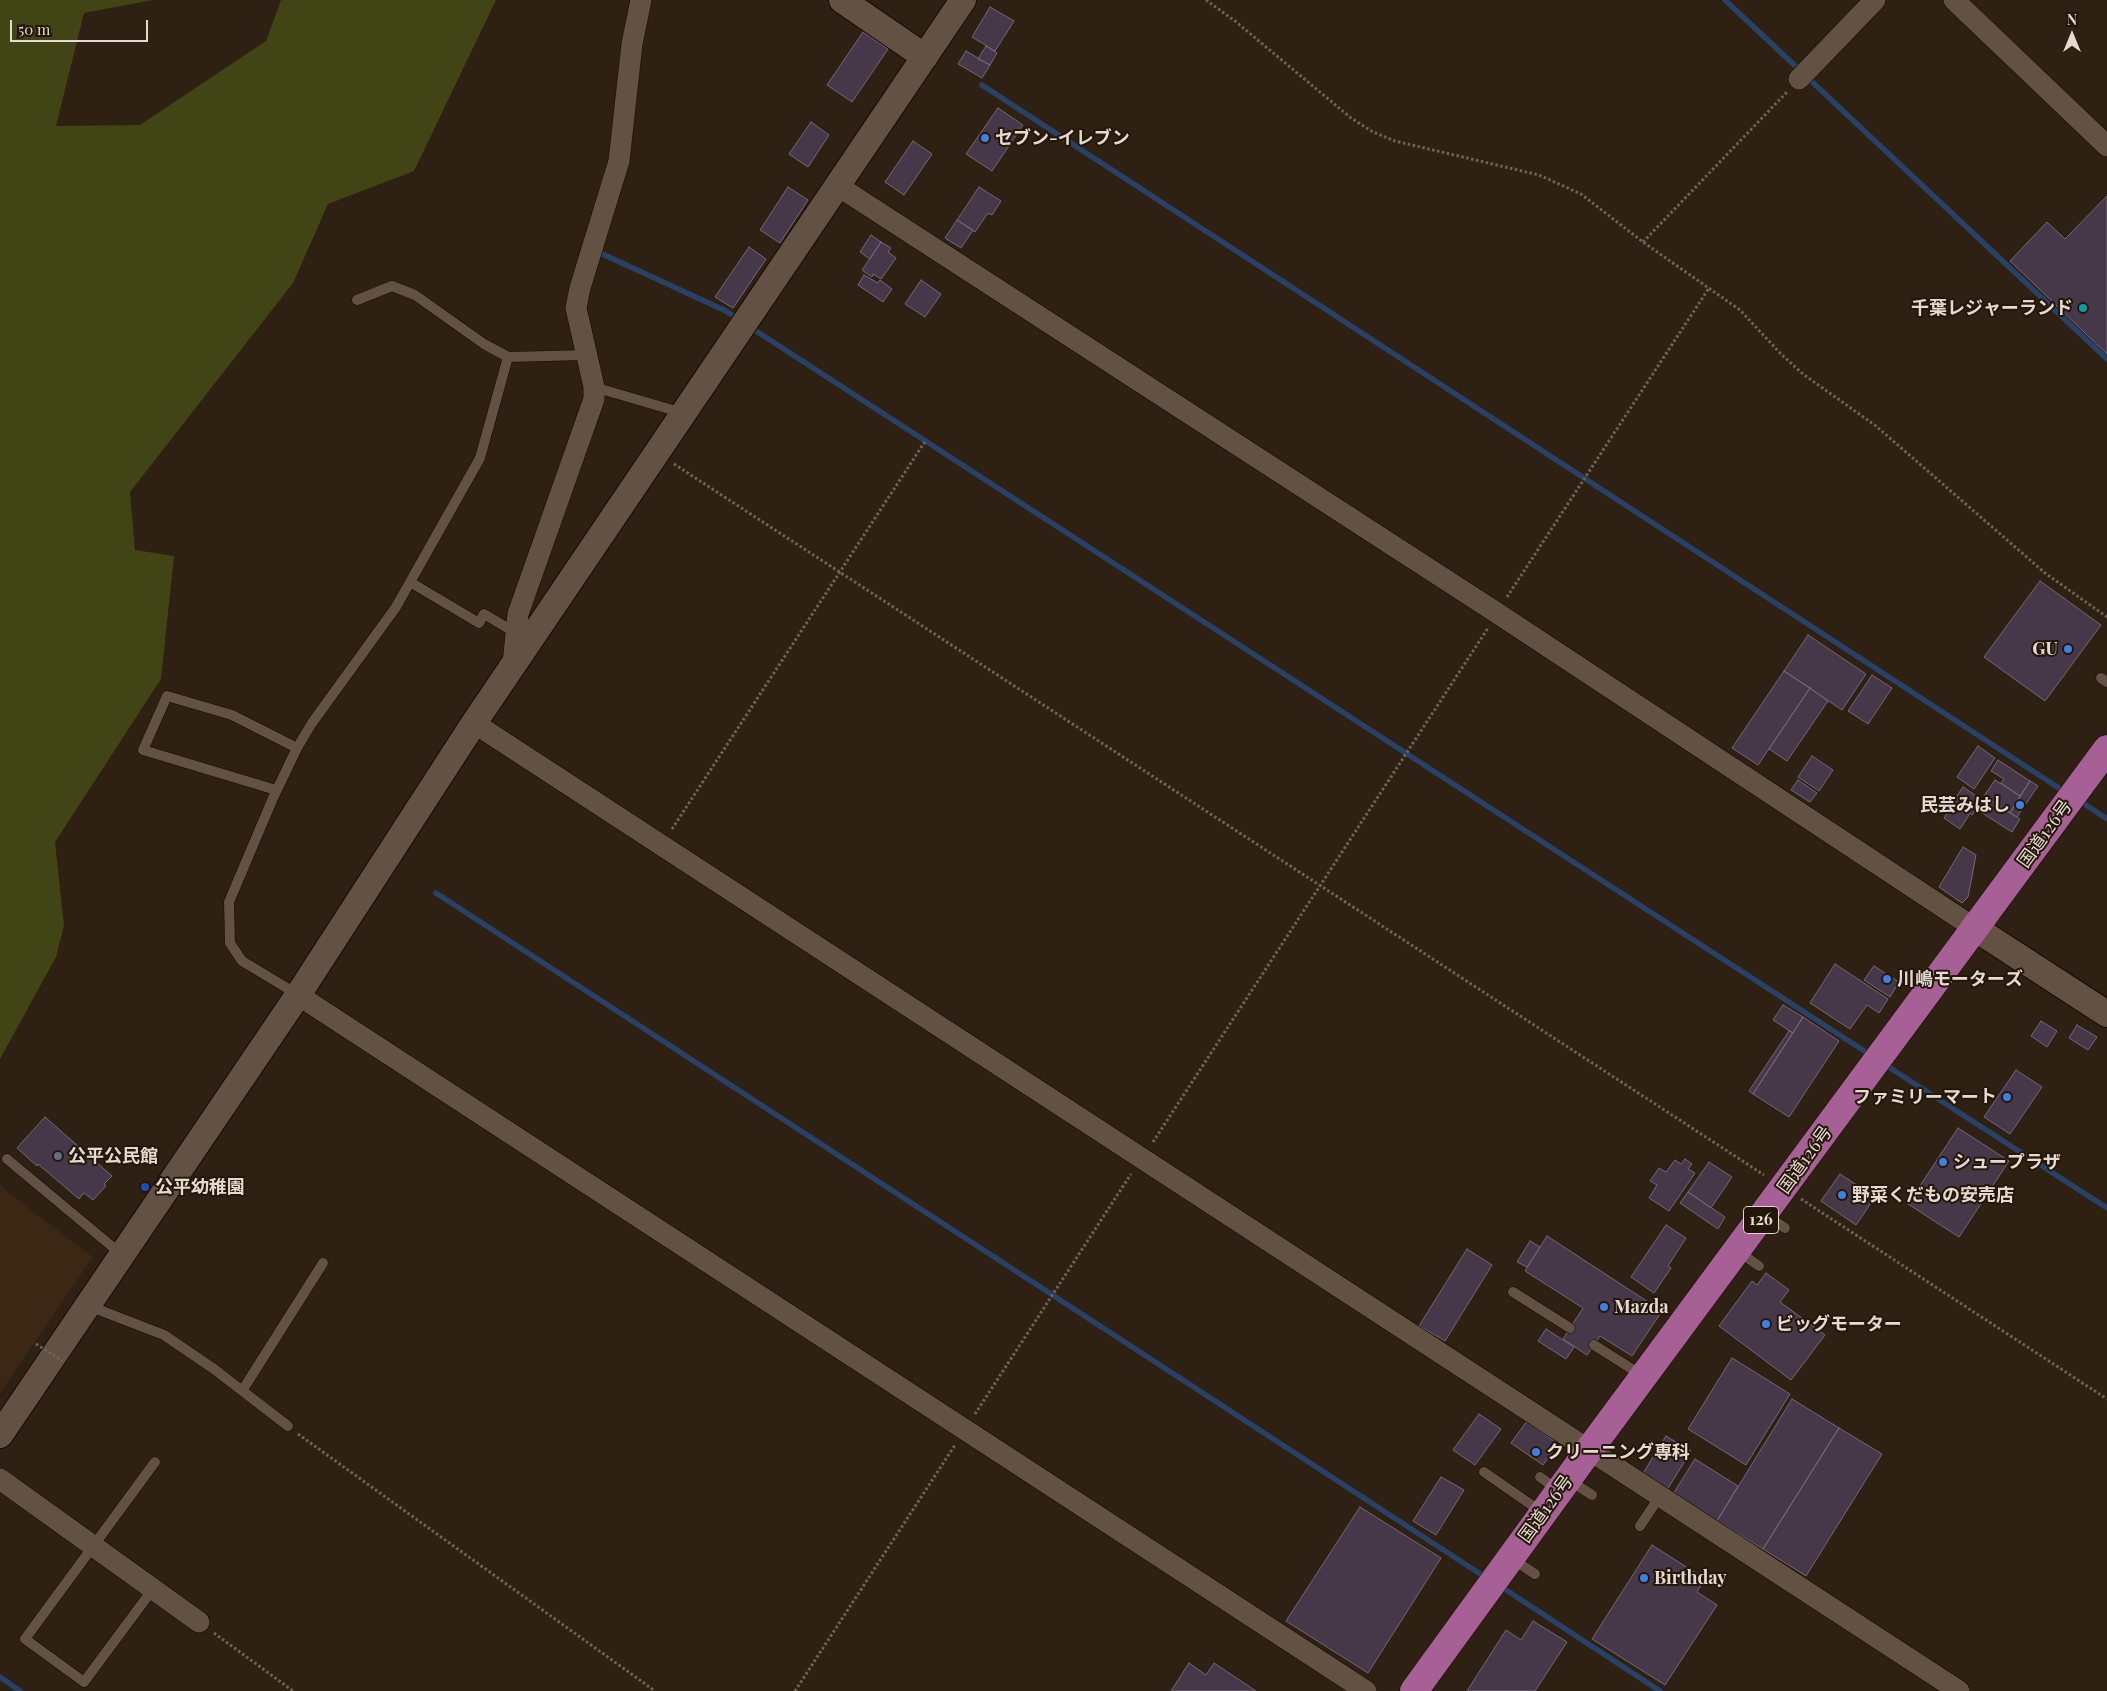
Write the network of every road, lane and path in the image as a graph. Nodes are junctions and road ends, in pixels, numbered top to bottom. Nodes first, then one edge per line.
1 (641, 0) edge
2 (842, 0) edge
3 (963, 0) edge
4 (1206, 0) edge
5 (1875, 0) edge
6 (1954, 0) edge
7 (925, 57) junction
8 (1799, 79) joint
9 (2107, 146) edge
10 (838, 186) junction
11 (1643, 242) junction
12 (1709, 288) junction
13 (357, 300) dead end
14 (586, 355) junction
15 (508, 357) junction
16 (594, 387) junction
17 (684, 414) junction
18 (926, 440) dead end
19 (657, 453) junction
20 (840, 572) junction
21 (410, 582) junction
22 (1497, 613) junction
23 (2107, 617) edge
24 (516, 634) junction
25 (513, 664) junction
26 (474, 723) junction
27 (297, 748) junction
28 (2107, 749) edge
29 (276, 790) junction
30 (662, 845) junction
31 (1320, 885) junction
32 (1976, 929) junction
33 (298, 995) junction
34 (2107, 1014) edge
35 (1142, 1158) junction
36 (7, 1159) dead end
37 (1784, 1188) junction
38 (122, 1255) junction
39 (323, 1263) dead end
40 (1513, 1292) dead end
41 (88, 1306) junction
42 (1570, 1328) dead end
43 (36, 1344) dead end
44 (1594, 1345) dead end
45 (63, 1362) dead end
46 (1644, 1377) junction
47 (242, 1391) junction
48 (2107, 1399) edge
49 (288, 1426) joint
50 (964, 1431) junction
51 (0, 1435) edge
52 (1590, 1450) junction
53 (154, 1462) dead end
54 (1484, 1472) dead end
55 (0, 1479) edge
56 (1556, 1482) junction
57 (1592, 1495) dead end
58 (1660, 1496) junction
59 (1543, 1513) junction
60 (1640, 1526) dead end
61 (93, 1544) junction
62 (1511, 1558) junction
63 (1535, 1574) dead end
64 (153, 1589) junction
65 (199, 1622) joint
66 (293, 1691) edge
67 (655, 1691) edge
68 (795, 1691) edge
69 (1366, 1691) edge
70 (1414, 1691) edge
71 (1959, 1691) edge

1 - 14 street
2 - 7 street
3 - 7 street
4 - 11 path
5 - 8 street
6 - 9 street
7 - 10 street
8 - 11 path
10 - 17 street
10 - 22 street
11 - 12 path
12 - 22 path
12 - 23 path
13 - 15 lane
14 - 15 lane
14 - 16 street
15 - 21 lane
16 - 17 lane
16 - 24 street
17 - 19 street
18 - 20 path
19 - 20 path
19 - 25 street
20 - 30 path
20 - 31 path
21 - 24 lane
21 - 27 lane
22 - 31 path
22 - 32 street
24 - 25 street
25 - 26 street
26 - 30 street
26 - 33 street
27 - 29 lane
27 - 29 lane
28 - 32 highway, 国道126号 / 126
29 - 33 lane
30 - 35 street
31 - 35 path
31 - 37 path
32 - 34 street
32 - 37 highway, 国道126号 / 126
33 - 38 street
33 - 50 street
35 - 50 path
35 - 52 street
36 - 38 lane
37 - 46 highway, 国道126号 / 126
37 - 48 path
38 - 41 street
39 - 47 lane
40 - 42 lane
41 - 47 lane
41 - 51 street
43 - 45 path, bridge
44 - 46 lane
46 - 52 highway, 国道126号 / 126
47 - 49 lane
49 - 67 path
50 - 68 path
50 - 69 street
52 - 56 highway, 国道126号 / 126
52 - 58 street
53 - 61 lane
54 - 59 lane
55 - 61 street
56 - 57 lane
56 - 59 highway, 国道126号 / 126
58 - 60 lane
58 - 71 street
59 - 62 highway, 国道126号 / 126
61 - 64 street
61 - 64 lane
62 - 63 lane
62 - 70 highway, 国道126号 / 126
64 - 65 street
65 - 66 path

